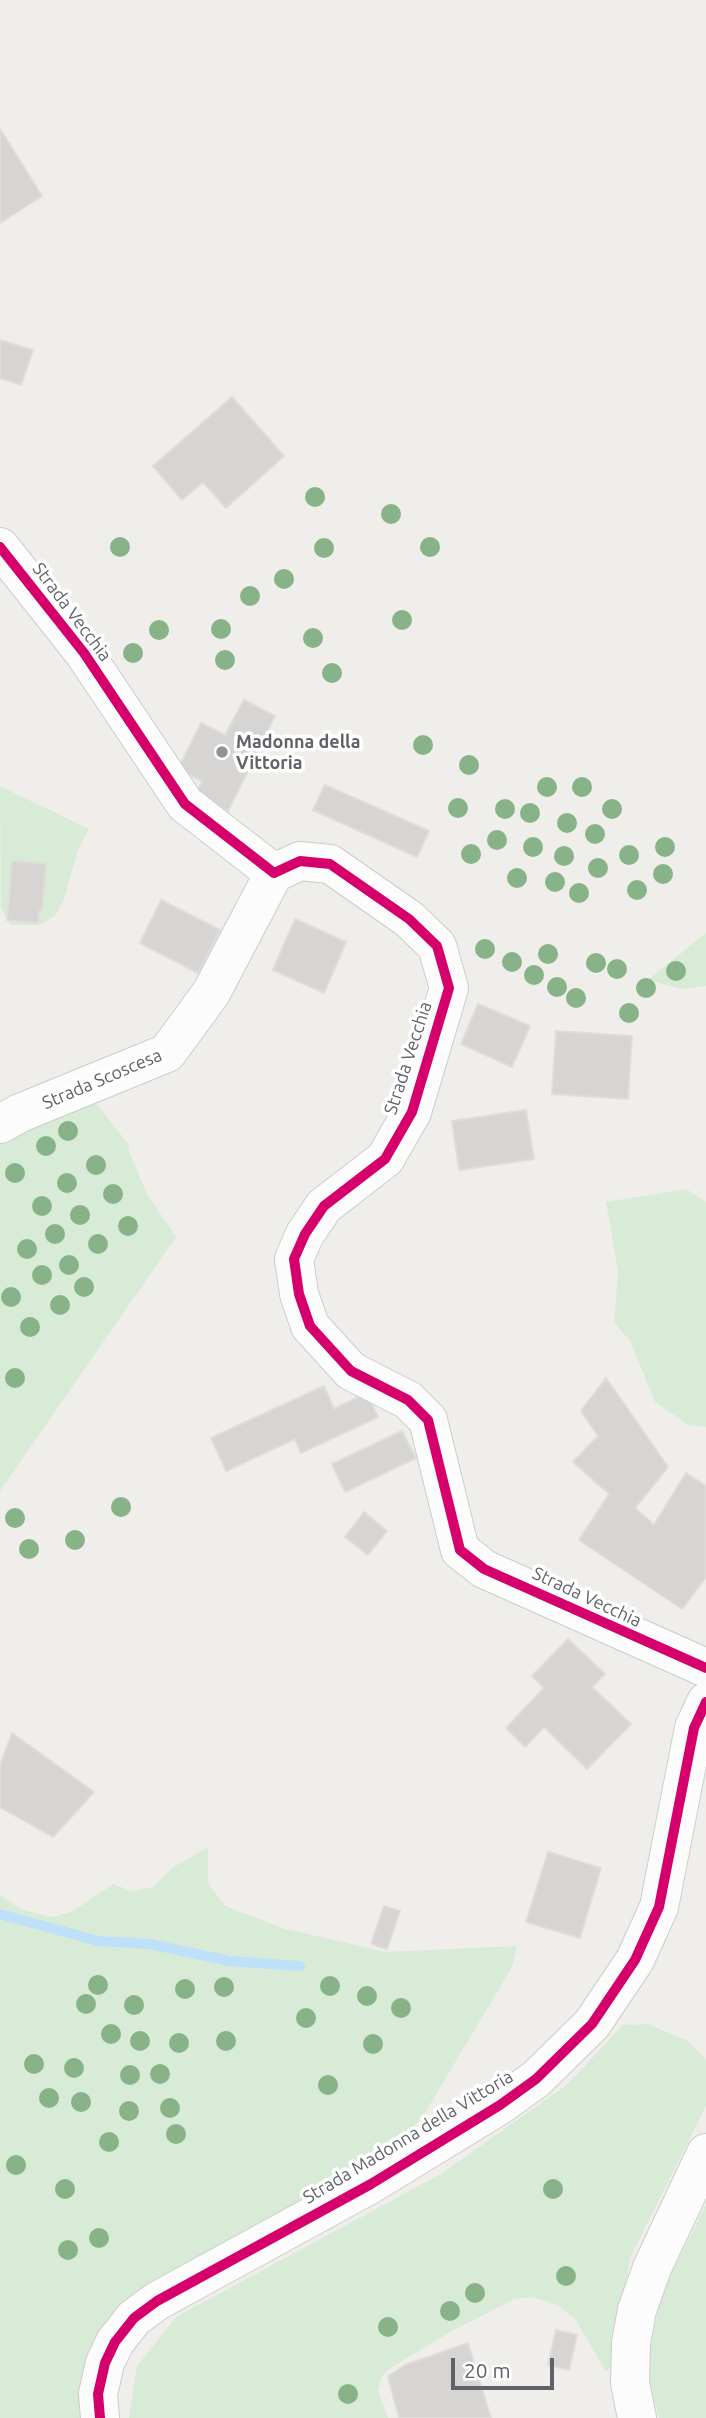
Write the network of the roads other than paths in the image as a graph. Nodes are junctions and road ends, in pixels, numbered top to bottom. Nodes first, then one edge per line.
1 (0, 547) edge
2 (274, 873) junction
3 (0, 1124) edge
4 (706, 1668) edge
5 (706, 1702) edge
6 (706, 2153) edge
7 (100, 2418) edge
8 (637, 2418) edge

1 - 2 street, Strada Vecchia
2 - 3 street, Strada Scoscesa
2 - 4 street, Strada Vecchia
5 - 7 street, Strada Madonna della Vittoria
6 - 8 street

